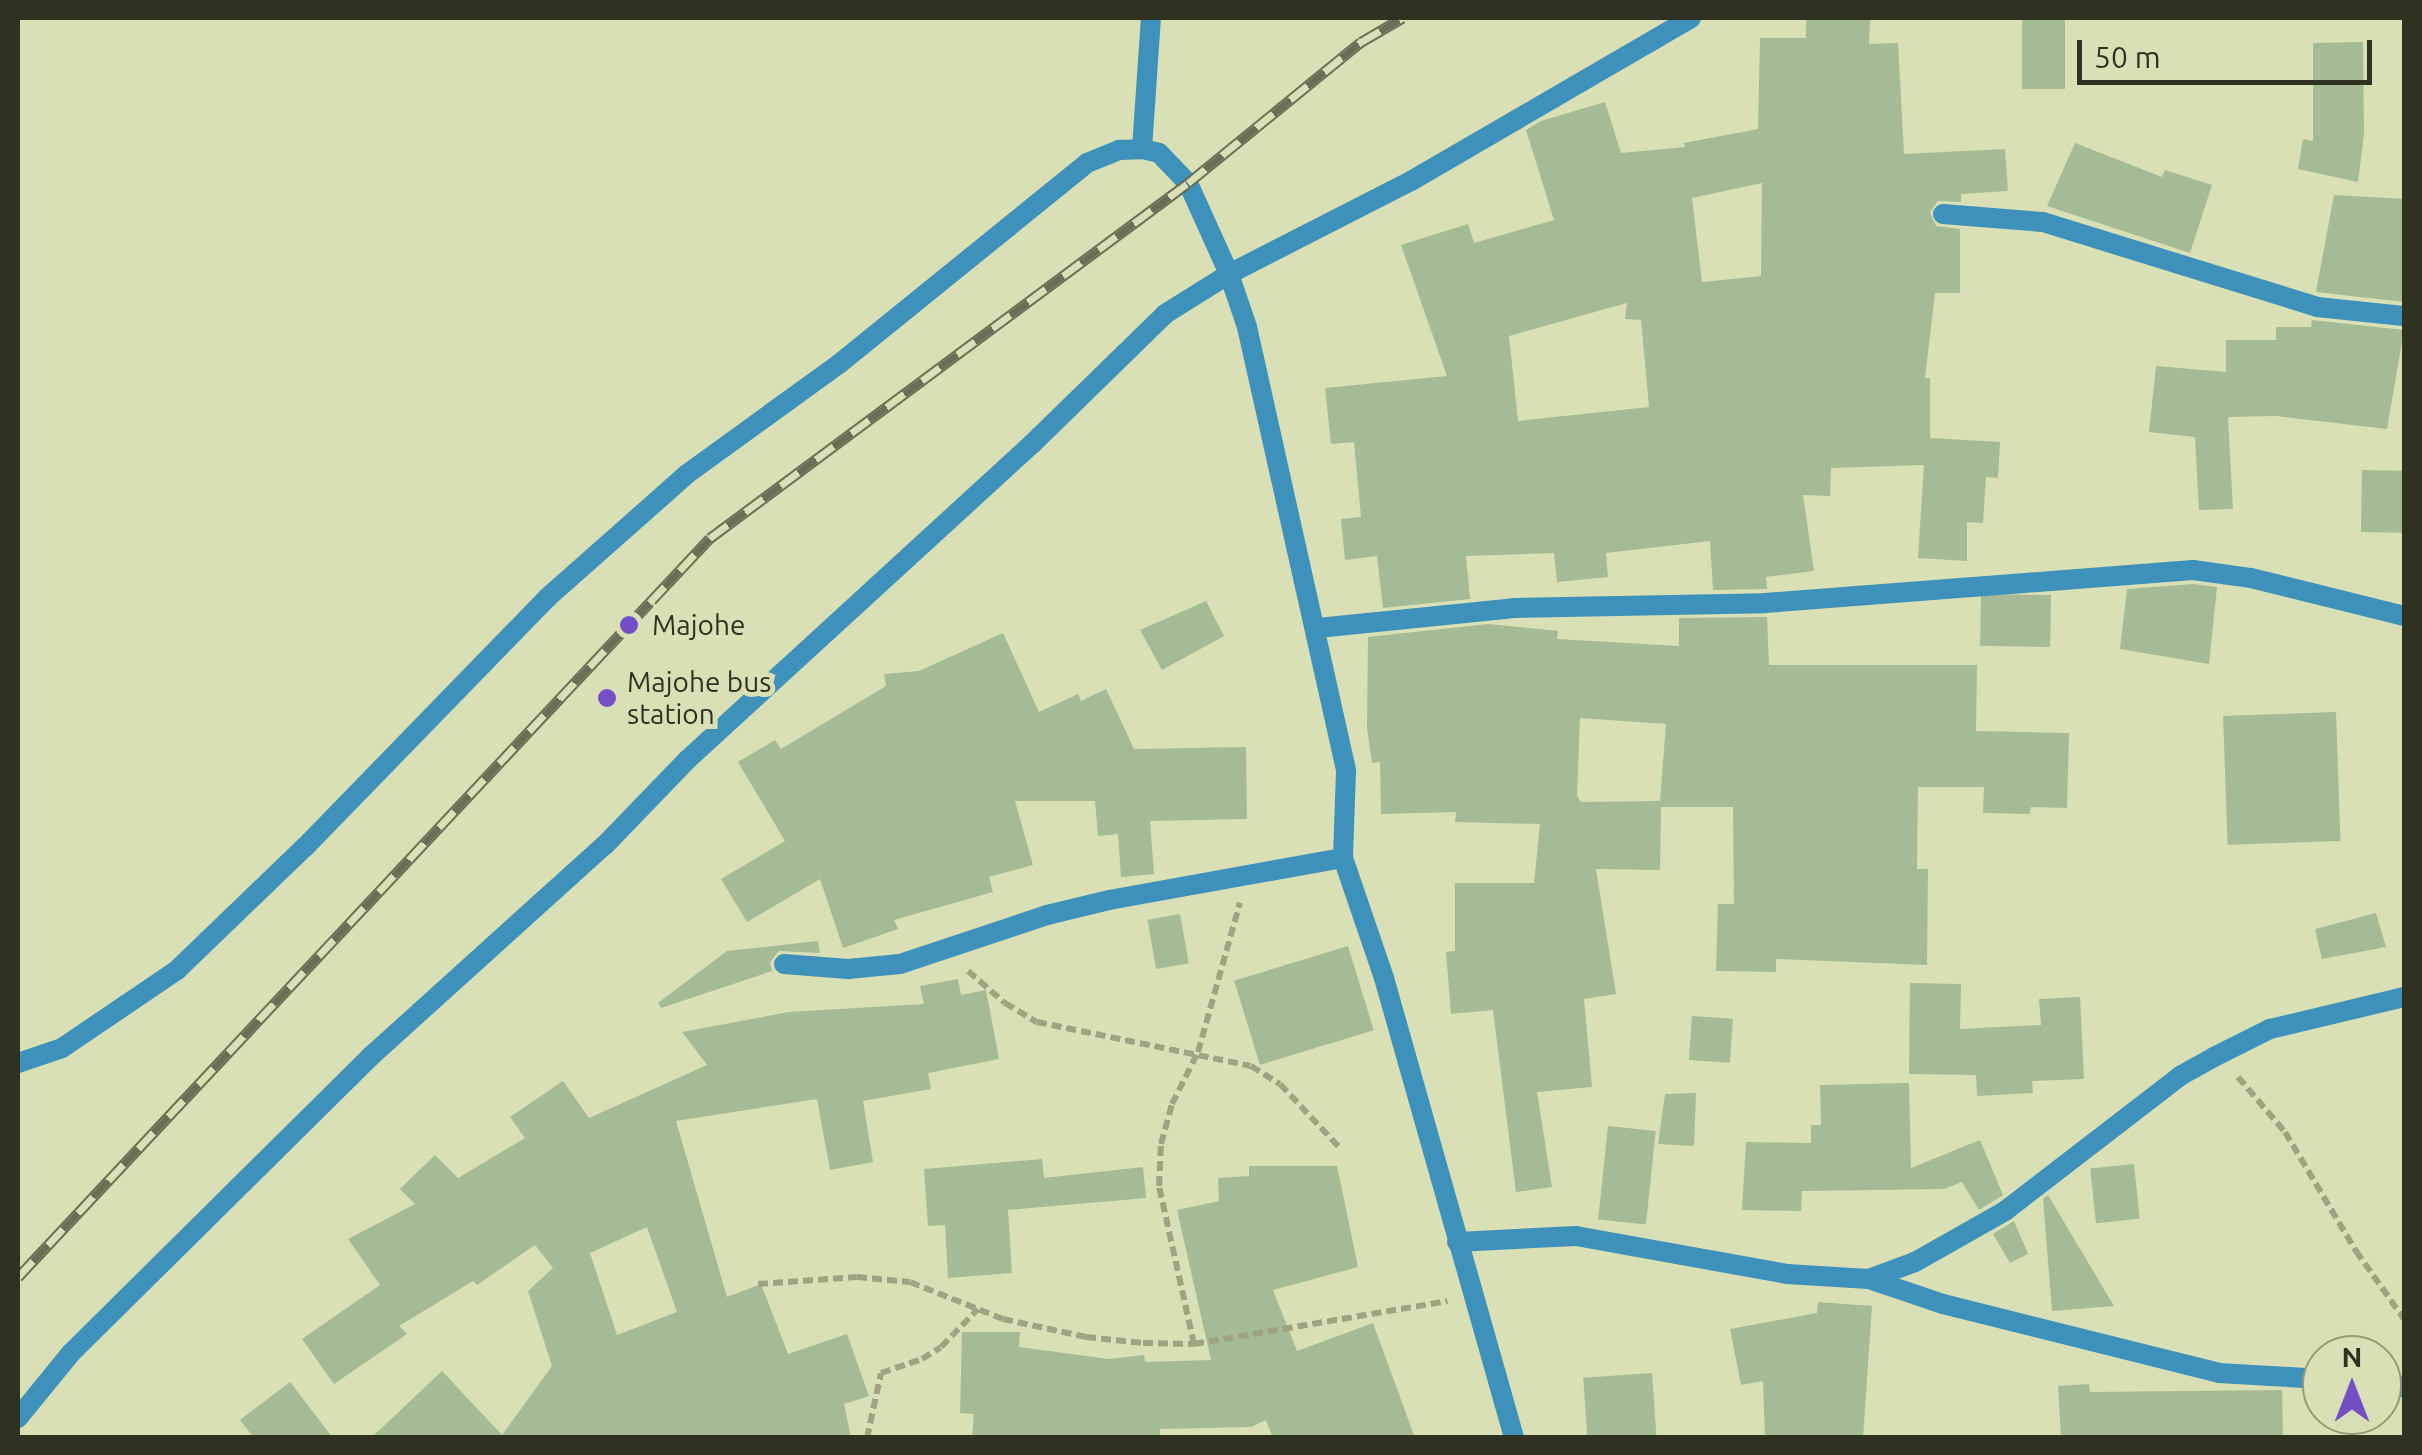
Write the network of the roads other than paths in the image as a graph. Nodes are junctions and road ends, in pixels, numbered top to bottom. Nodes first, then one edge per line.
1 (1151, 18) edge
2 (1691, 18) edge
3 (1142, 148) junction
4 (1944, 214) dead end
5 (1229, 274) junction
6 (2404, 316) edge
7 (2404, 616) edge
8 (1318, 628) junction
9 (1342, 858) junction
10 (784, 964) dead end
11 (2404, 996) edge
12 (18, 1063) edge
13 (1458, 1242) junction
14 (1869, 1280) junction
15 (2302, 1379) edge
16 (18, 1418) edge
17 (1514, 1438) edge

1 - 3 street
2 - 5 street
3 - 5 street
3 - 12 street
4 - 6 street
5 - 8 street
5 - 16 street
7 - 8 street
8 - 9 street
9 - 10 street
9 - 13 street
11 - 14 street
13 - 14 street
13 - 17 street
14 - 15 street

